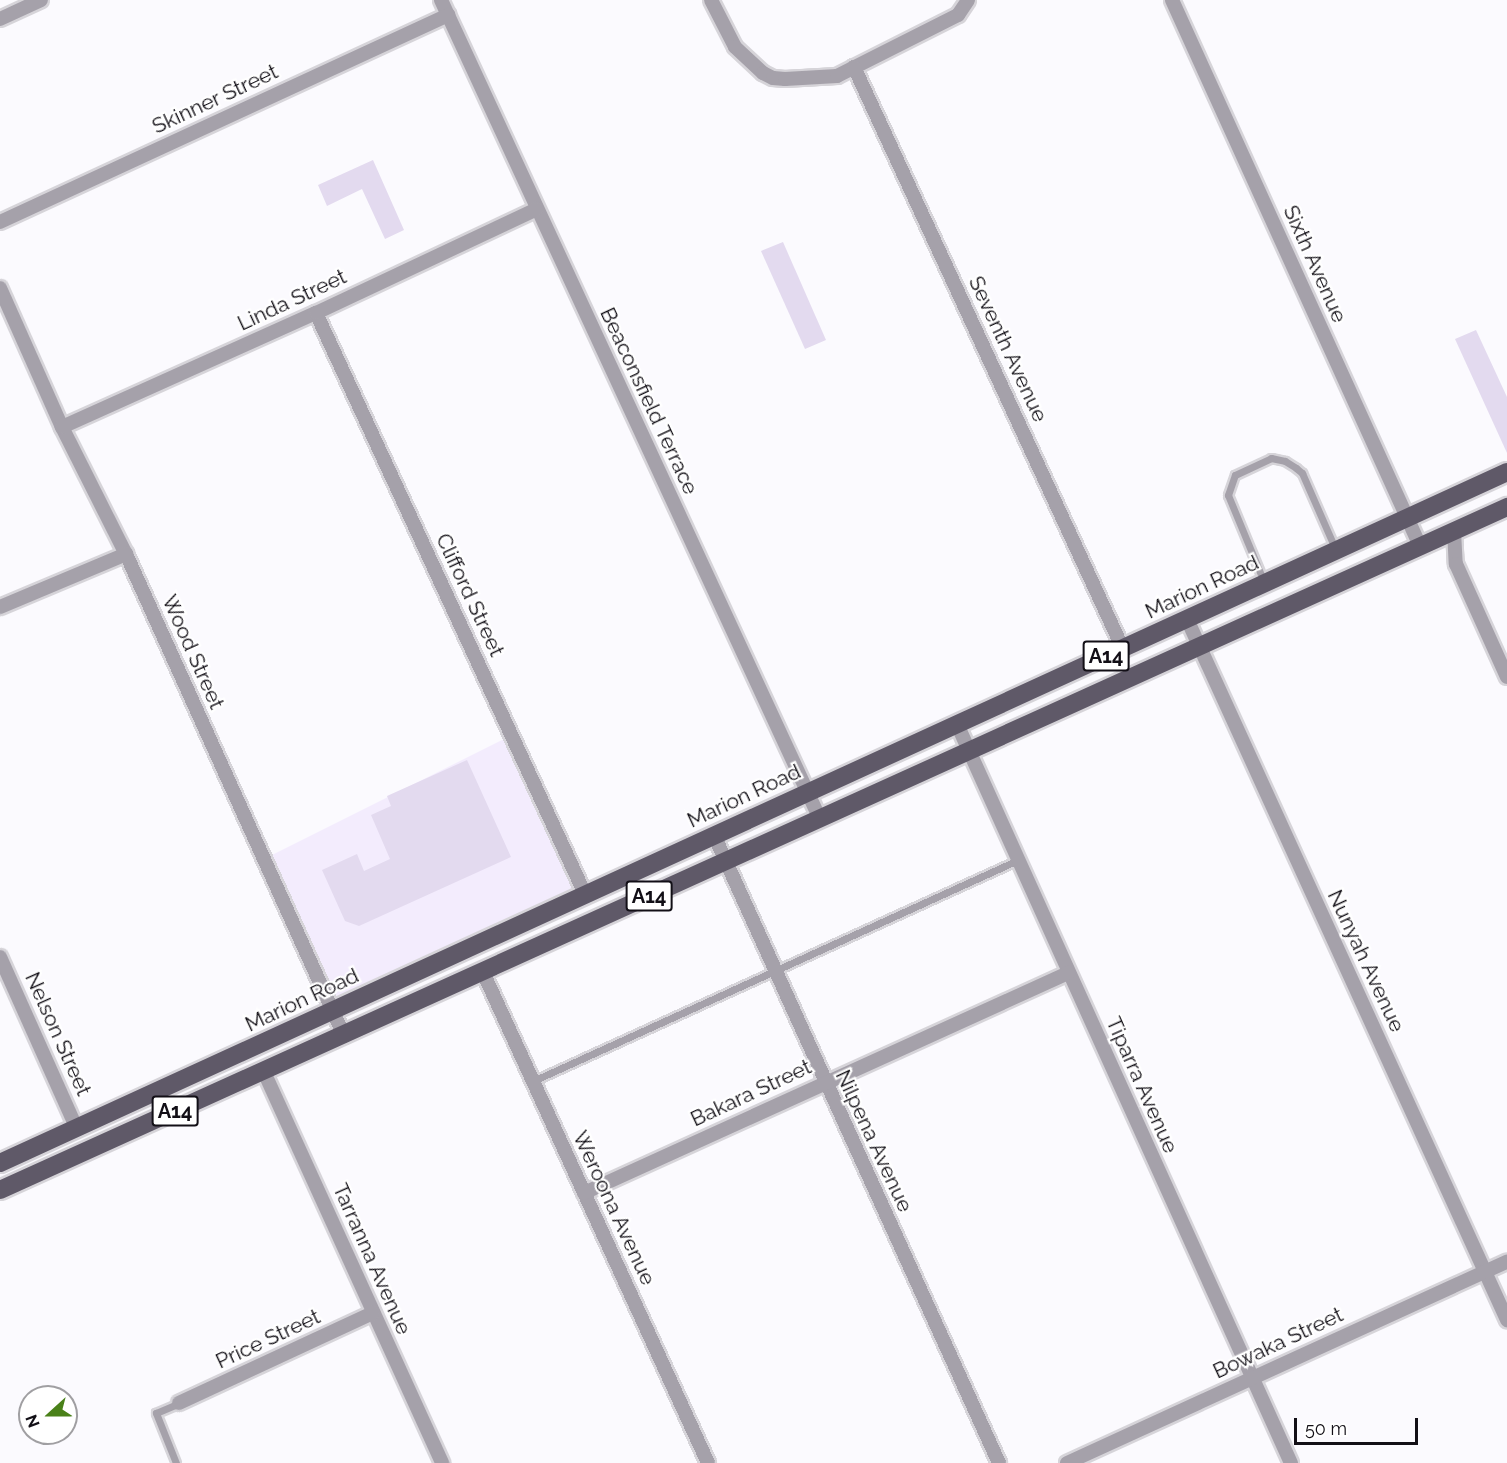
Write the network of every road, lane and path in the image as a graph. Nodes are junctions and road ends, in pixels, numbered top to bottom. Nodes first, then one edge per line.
1 (41, 0) edge
2 (441, 0) edge
3 (711, 0) edge
4 (968, 0) edge
5 (1172, 0) edge
6 (447, 15) junction
7 (0, 19) edge
8 (854, 67) junction
9 (537, 209) junction
10 (0, 222) edge
11 (0, 288) edge
12 (316, 313) junction
13 (62, 427) junction
14 (1507, 472) edge
15 (1507, 507) edge
16 (1408, 518) junction
17 (1454, 531) junction
18 (1420, 546) junction
19 (1336, 551) junction
20 (126, 554) junction
21 (1264, 584) junction
22 (0, 607) edge
23 (1187, 619) junction
24 (1199, 646) junction
25 (1123, 649) junction
26 (1507, 677) edge
27 (957, 724) junction
28 (970, 751) junction
29 (808, 792) junction
30 (820, 819) junction
31 (714, 835) junction
32 (1018, 860) junction
33 (727, 862) junction
34 (585, 894) junction
35 (571, 931) junction
36 (0, 957) edge
37 (482, 970) junction
38 (774, 970) junction
39 (1068, 973) junction
40 (333, 1011) junction
41 (344, 1036) junction
42 (264, 1072) junction
43 (533, 1081) junction
44 (824, 1083) junction
45 (77, 1129) junction
46 (0, 1163) edge
47 (0, 1190) edge
48 (584, 1193) junction
49 (1507, 1262) edge
50 (1485, 1271) junction
51 (373, 1313) junction
52 (1507, 1320) edge
53 (1252, 1378) junction
54 (179, 1402) joint
55 (176, 1463) edge
56 (442, 1463) edge
57 (708, 1463) edge
58 (999, 1463) edge
59 (1067, 1463) edge
60 (1291, 1463) edge

1 - 7 street
2 - 6 street, Beaconsfield Terrace
3 - 8 street
4 - 8 street
5 - 16 street, Sixth Avenue
6 - 9 street, Beaconsfield Terrace
6 - 10 street, Skinner Street
8 - 25 street, Seventh Avenue
9 - 12 street, Linda Street
9 - 29 street, Beaconsfield Terrace
11 - 13 street, Wood Street
12 - 13 street, Linda Street
12 - 34 street, Clifford Street
13 - 20 street, Wood Street
14 - 16 main road, Marion Road / A14
15 - 17 main road, A14
16 - 18 street, Sixth Avenue
16 - 19 main road, Marion Road / A14
17 - 18 main road, A14
17 - 26 street
18 - 24 main road, A14
19 - 21 main road, Marion Road / A14
19 - 21 lane
20 - 22 street
20 - 40 street, Wood Street
21 - 23 main road, Marion Road / A14
23 - 24 street, Nunyah Avenue
23 - 25 main road, Marion Road / A14
24 - 28 main road, A14
24 - 50 street, Nunyah Avenue
25 - 27 main road, Marion Road / A14
27 - 28 street, Tiparra Avenue
27 - 29 main road, Marion Road / A14
28 - 30 main road, A14
28 - 32 street, Tiparra Avenue
29 - 30 street, Beaconsfield Terrace
29 - 31 main road, Marion Road / A14
30 - 33 main road, A14
31 - 33 street, Nilpena Avenue
31 - 34 main road, Marion Road / A14
32 - 38 lane
32 - 39 street, Tiparra Avenue
33 - 35 main road, A14
33 - 38 street, Nilpena Avenue
34 - 35 main road
34 - 40 main road, Marion Road / A14
35 - 37 main road, A14
36 - 45 street, Nelson Street
37 - 41 main road, A14
37 - 43 street, Weroona Avenue
38 - 43 lane
38 - 44 street, Nilpena Avenue
39 - 44 street, Bakara Street
39 - 53 street, Tiparra Avenue
40 - 41 street, Wood Street
40 - 45 main road, Marion Road / A14
41 - 42 main road, A14
42 - 47 main road, A14
42 - 51 street, Tarranna Avenue
43 - 48 street, Weroona Avenue
44 - 48 street, Bakara Street
44 - 58 street, Nilpena Avenue
45 - 46 main road, Marion Road / A14
48 - 57 street, Weroona Avenue
49 - 50 street, Bowaka Street
50 - 52 street, Nunyah Avenue
50 - 53 street, Bowaka Street
51 - 54 street, Price Street
51 - 56 street, Tarranna Avenue
53 - 59 street, Bowaka Street
53 - 60 street, Tiparra Avenue
54 - 55 lane

